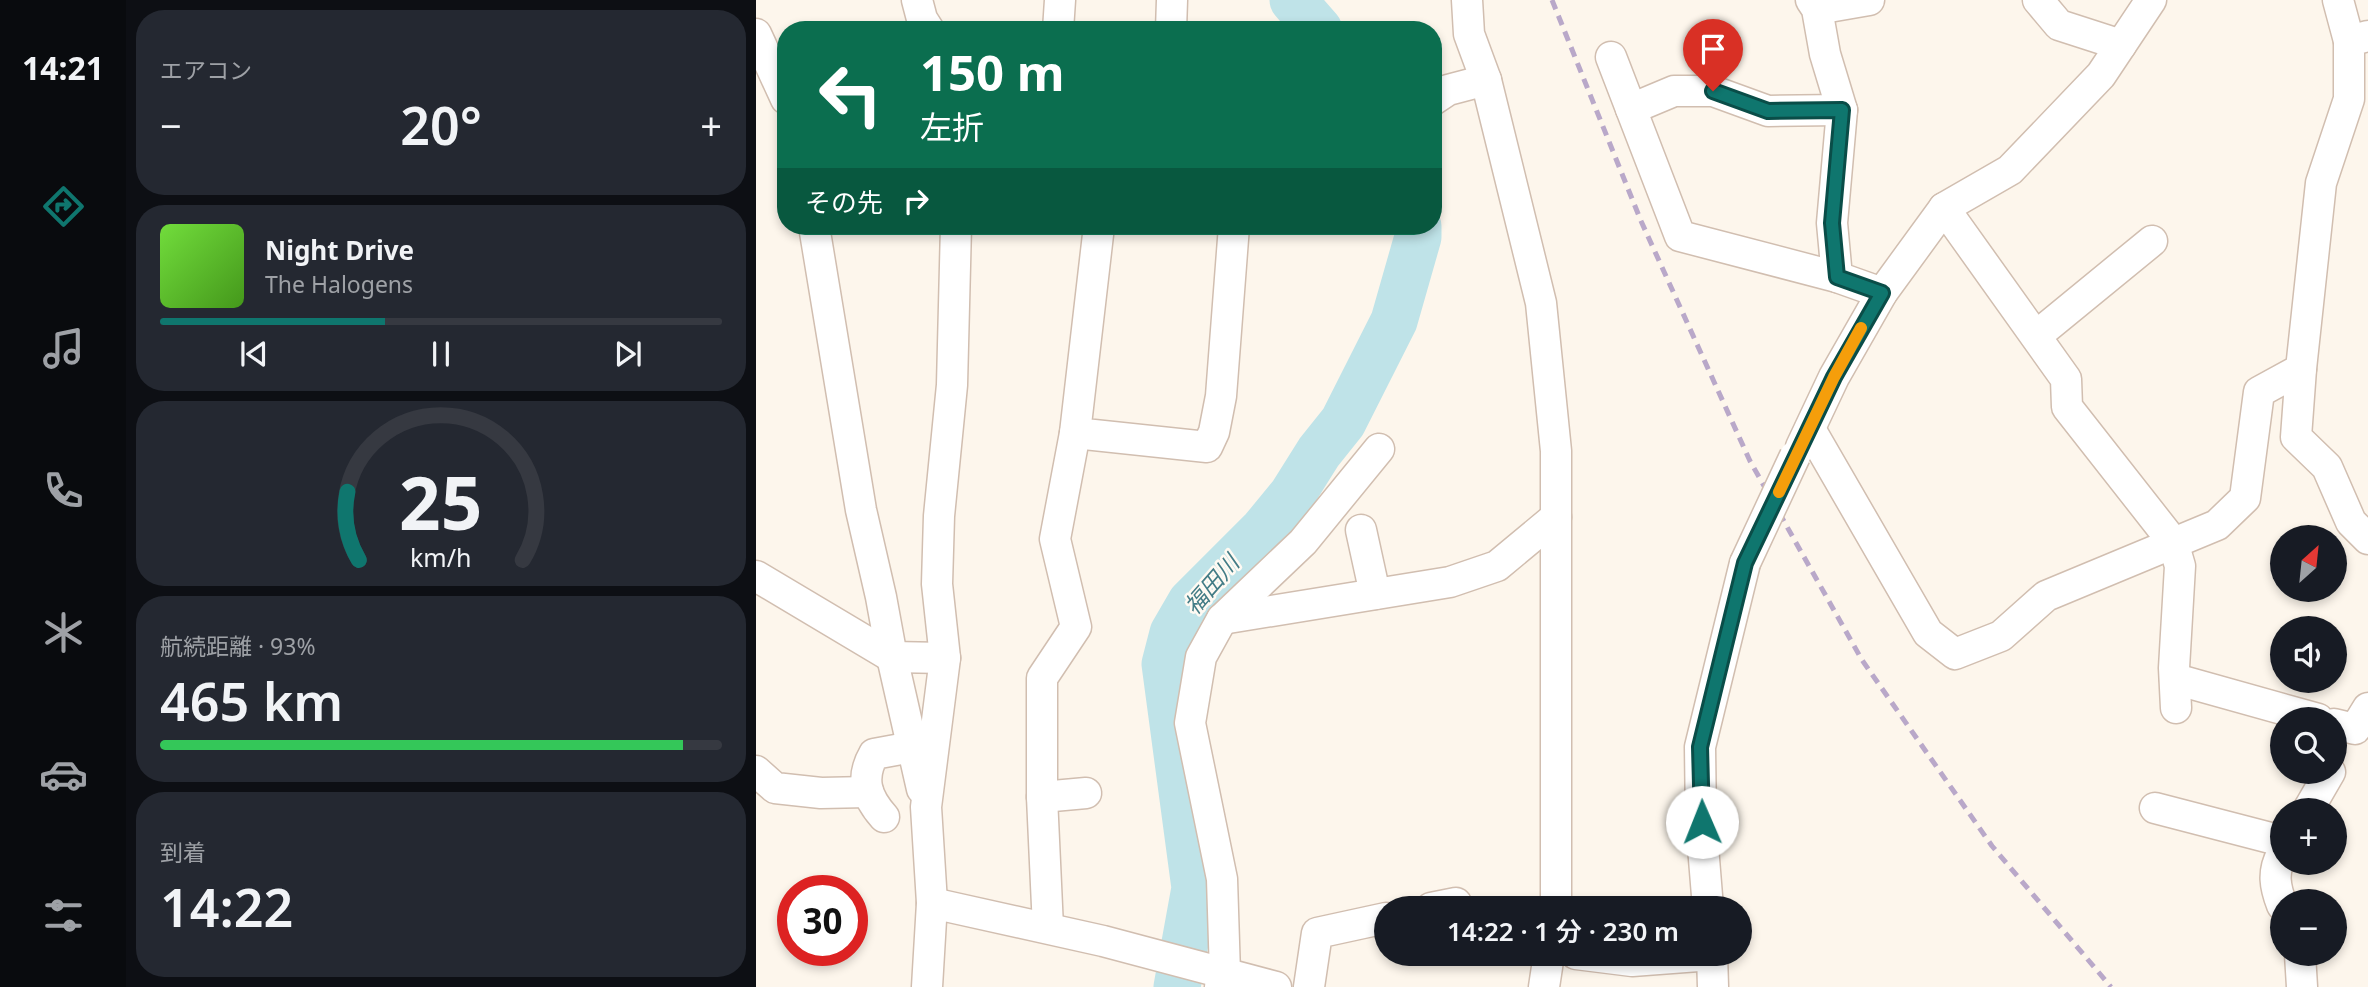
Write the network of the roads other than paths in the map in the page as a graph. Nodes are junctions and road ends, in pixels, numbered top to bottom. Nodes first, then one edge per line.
1 (917, 0) edge
2 (1060, 0) edge
3 (1172, 0) edge
4 (1467, 0) edge
5 (1869, 0) edge
6 (2038, 0) edge
7 (2151, 0) edge
8 (2338, 0) edge
9 (1814, 5) edge
10 (923, 21) edge
11 (1059, 21) edge
12 (1171, 21) edge
13 (756, 34) edge
14 (2359, 39) edge
15 (2121, 45) junction
16 (1611, 57) dead end
17 (777, 80) edge
18 (1486, 80) junction
19 (1442, 94) edge
20 (1631, 109) junction
21 (1842, 110) junction
22 (1944, 208) junction
23 (815, 235) edge
24 (957, 235) edge
25 (1099, 235) edge
26 (1233, 235) edge
27 (2152, 241) dead end
28 (1837, 277) junction
29 (1882, 293) junction
30 (2036, 336) junction
31 (2301, 369) junction
32 (1810, 429) junction
33 (1075, 433) junction
34 (1379, 449) dead end
35 (1556, 517) junction
36 (1361, 530) dead end
37 (2368, 539) edge
38 (2173, 542) junction
39 (756, 576) edge
40 (1375, 594) junction
41 (1222, 619) junction
42 (892, 657) junction
43 (944, 658) junction
44 (2270, 710) edge
45 (912, 747) junction
46 (756, 771) edge
47 (868, 792) junction
48 (1086, 793) dead end
49 (1042, 797) junction
50 (926, 807) junction
51 (2155, 808) dead end
52 (884, 817) dead end
53 (2270, 838) edge
54 (1556, 896) edge
55 (1707, 896) edge
56 (932, 903) junction
57 (1374, 924) edge
58 (1048, 928) junction
59 (1547, 966) edge
60 (1712, 966) edge
61 (2301, 966) edge
62 (1222, 981) edge
63 (927, 987) edge
64 (1276, 987) edge
65 (1309, 987) edge
66 (1544, 987) edge
67 (1713, 987) edge
68 (2302, 987) edge

1 - 10 street
2 - 11 street
3 - 12 street
4 - 18 street
5 - 9 street
6 - 15 street
7 - 15 street
8 - 14 street
9 - 21 street
13 - 17 street
14 - 31 street
15 - 22 street
16 - 20 street
18 - 19 street
18 - 35 street
20 - 21 street
20 - 28 street
21 - 28 street
22 - 29 street
22 - 30 street
23 - 42 street
24 - 43 street
25 - 33 street
26 - 33 street
27 - 30 street
28 - 29 street
29 - 32 street
30 - 38 street
31 - 37 street
31 - 38 street
32 - 38 street
32 - 55 street, bridge
33 - 49 street
34 - 41 street
35 - 40 street
35 - 54 street
36 - 40 street
38 - 44 street
39 - 42 street
40 - 41 street
41 - 62 street
42 - 43 street
42 - 45 street
43 - 50 street
45 - 47 street
45 - 50 street
46 - 47 street
47 - 52 street
48 - 49 street
49 - 58 street
50 - 56 street
51 - 53 street
56 - 58 street
56 - 63 street
57 - 65 street
58 - 62 street
59 - 66 street
60 - 67 street
61 - 68 street
62 - 64 street

